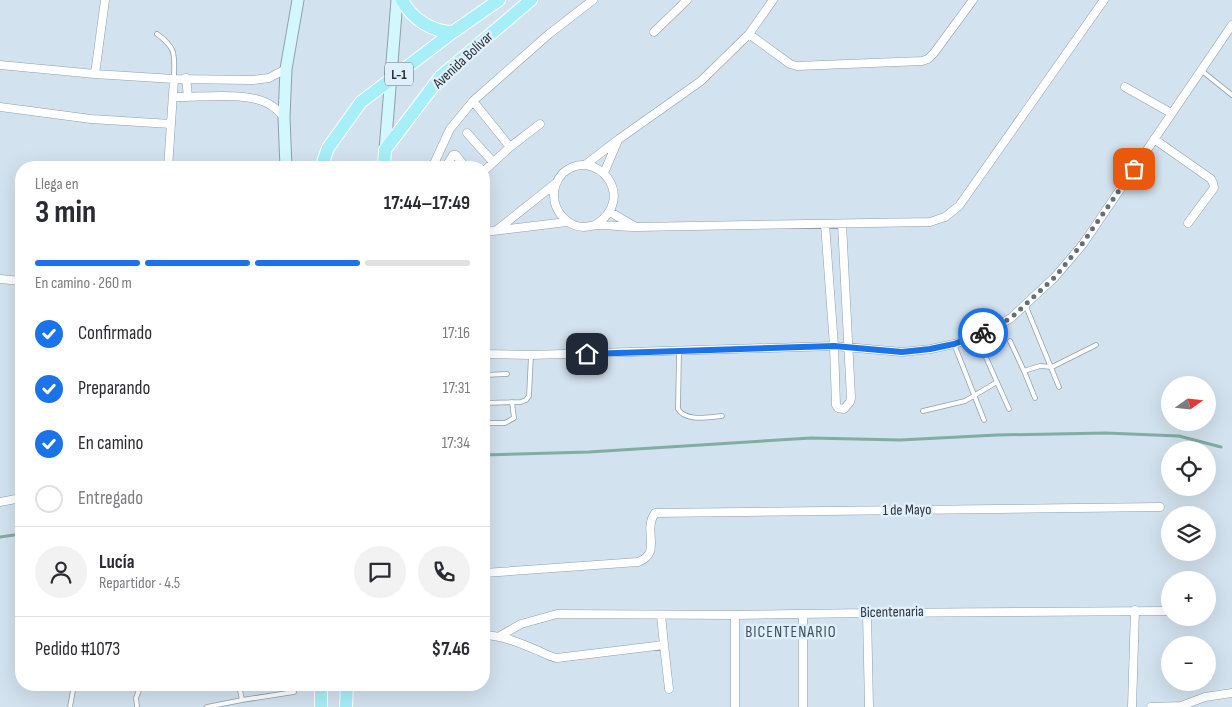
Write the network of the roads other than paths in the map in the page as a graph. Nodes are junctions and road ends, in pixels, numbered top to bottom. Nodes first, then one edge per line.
1 (105, 0) edge
2 (298, 0) edge
3 (397, 0) edge
4 (402, 0) edge
5 (499, 0) edge
6 (531, 0) edge
7 (593, 0) edge
8 (687, 0) edge
9 (773, 0) edge
10 (973, 0) edge
11 (1104, 0) edge
12 (1232, 25) edge
13 (453, 32) junction
14 (654, 32) dead end
15 (157, 34) dead end
16 (749, 34) junction
17 (0, 65) edge
18 (286, 69) junction
19 (1202, 71) junction
20 (95, 74) junction
21 (186, 78) junction
22 (174, 79) junction
23 (389, 81) junction
24 (1125, 86) dead end
25 (1232, 95) edge
26 (173, 97) junction
27 (188, 97) junction
28 (473, 101) junction
29 (0, 107) edge
30 (1171, 113) junction
31 (284, 117) junction
32 (171, 124) junction
33 (540, 124) dead end
34 (468, 133) dead end
35 (619, 139) junction
36 (1154, 139) junction
37 (510, 147) junction
38 (385, 150) junction
39 (168, 161) edge
40 (286, 161) edge
41 (323, 161) edge
42 (384, 161) edge
43 (435, 161) edge
44 (448, 161) edge
45 (460, 161) edge
46 (494, 162) junction
47 (585, 165) junction
48 (490, 166) edge
49 (604, 173) junction
50 (556, 184) junction
51 (610, 212) junction
52 (567, 222) junction
53 (1188, 223) dead end
54 (825, 224) junction
55 (842, 224) junction
56 (595, 225) junction
57 (636, 228) junction
58 (497, 230) junction
59 (490, 231) edge
60 (0, 279) edge
61 (15, 280) edge
62 (1026, 304) junction
63 (1010, 341) dead end
64 (954, 344) junction
65 (1096, 345) dead end
66 (834, 346) junction
67 (848, 346) junction
68 (679, 351) junction
69 (984, 353) dead end
70 (490, 354) edge
71 (531, 355) junction
72 (1052, 367) junction
73 (1024, 371) junction
74 (507, 374) dead end
75 (490, 375) edge
76 (997, 382) junction
77 (1059, 387) dead end
78 (975, 394) junction
79 (1035, 398) dead end
80 (490, 402) edge
81 (512, 402) junction
82 (1009, 409) dead end
83 (923, 411) dead end
84 (722, 416) dead end
85 (984, 420) dead end
86 (490, 423) edge
87 (15, 499) edge
88 (0, 502) edge
89 (1160, 507) dead end
90 (490, 573) edge
91 (1135, 610) junction
92 (1161, 611) edge
93 (867, 612) junction
94 (803, 614) junction
95 (662, 615) junction
96 (735, 615) junction
97 (490, 635) edge
98 (500, 636) junction
99 (664, 645) junction
100 (669, 689) dead end
101 (73, 691) edge
102 (139, 691) edge
103 (240, 691) edge
104 (321, 691) edge
105 (347, 691) edge
106 (294, 692) dead end
107 (1232, 693) edge
108 (242, 700) junction
109 (1181, 706) edge
110 (70, 707) edge
111 (137, 707) edge
112 (207, 707) edge
113 (321, 707) edge
114 (346, 707) edge
115 (735, 707) edge
116 (803, 707) edge
117 (869, 707) edge
118 (1132, 707) edge
119 (1151, 707) edge

1 - 20 street
2 - 18 street
3 - 23 street
4 - 13 main road
5 - 13 main road, Avenida Bolívar / L-1
6 - 38 main road, Avenida Bolívar / L-1
7 - 28 street
8 - 14 street
9 - 16 street
10 - 16 street
11 - 55 street
12 - 19 street
13 - 23 main road, Avenida Bolívar / L-1
15 - 22 lane
16 - 35 street
17 - 20 street
18 - 21 street
18 - 31 street
19 - 25 lane
19 - 30 street
20 - 22 street
21 - 22 street
21 - 27 street
22 - 26 street
23 - 38 street
23 - 41 main road, Avenida Bolívar / L-1
24 - 30 street
26 - 27 street
26 - 32 street
27 - 31 street
28 - 37 street
28 - 43 street
29 - 32 street
30 - 36 street
31 - 40 street
32 - 39 street
33 - 37 street
34 - 46 street
35 - 47 street
35 - 49 street
36 - 53 street
36 - 62 street
37 - 46 street
38 - 42 main road
44 - 45 street
46 - 48 street
47 - 49 street
47 - 50 street
49 - 51 street
50 - 52 street
50 - 58 street
51 - 56 street
51 - 57 street
52 - 56 street
52 - 58 street
54 - 55 street
54 - 57 street
54 - 66 street
55 - 67 street
56 - 57 street
58 - 59 street
60 - 61 street
62 - 64 street
62 - 72 lane
63 - 73 lane
64 - 67 street
64 - 78 lane
65 - 72 lane
66 - 67 street
66 - 67 street
66 - 68 street
68 - 71 street
68 - 84 lane
69 - 76 lane
70 - 71 street
71 - 81 lane
72 - 73 lane
72 - 77 lane
73 - 79 lane
74 - 75 lane
76 - 78 lane
76 - 82 lane
78 - 83 lane
78 - 85 lane
80 - 81 lane
81 - 86 lane
87 - 88 street
89 - 90 street, 1 de Mayo
91 - 92 street, Bicentenaria
91 - 93 street, Bicentenaria
91 - 118 street
93 - 94 street, Bicentenaria
93 - 117 street
94 - 96 street, Bicentenaria
94 - 116 street
95 - 96 street, Bicentenaria
95 - 98 street, Bicentenaria
95 - 99 street
96 - 115 street
97 - 98 street
98 - 99 street
99 - 100 street
101 - 110 lane
102 - 111 lane
103 - 108 lane
104 - 113 main road
105 - 114 main road
106 - 108 lane
107 - 109 street
108 - 112 lane
109 - 119 street

